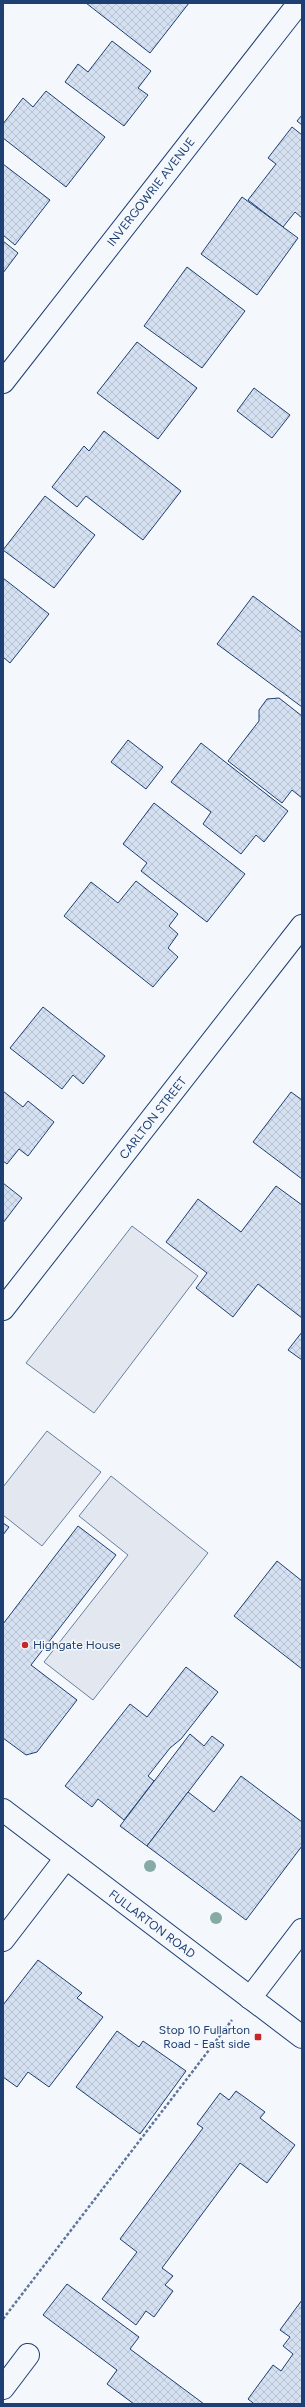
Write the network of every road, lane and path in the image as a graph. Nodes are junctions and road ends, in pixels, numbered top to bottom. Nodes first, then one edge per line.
1 (299, 3) edge
2 (3, 382) edge
3 (302, 926) edge
4 (3, 1309) edge
5 (3, 1810) edge
6 (66, 1858) junction
7 (302, 1930) edge
8 (3, 1940) edge
9 (250, 1998) junction
10 (302, 2037) edge
11 (3, 2319) edge
12 (28, 2355) dead end
13 (3, 2388) edge

1 - 2 street, INVERGOWRIE AVENUE
3 - 4 street, CARLTON STREET
5 - 6 street, FULLARTON ROAD
6 - 8 street
6 - 9 street, FULLARTON ROAD
7 - 9 street
9 - 10 street, FULLARTON ROAD
9 - 11 path
12 - 13 street

